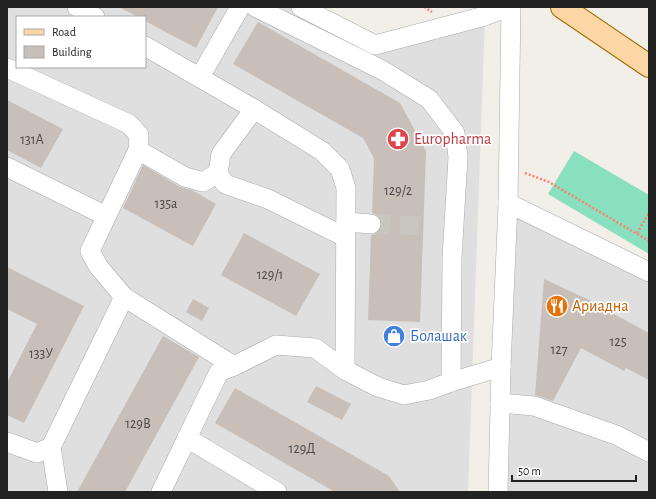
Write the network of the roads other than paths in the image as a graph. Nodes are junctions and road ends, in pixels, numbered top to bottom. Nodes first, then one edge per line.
1 (77, 7) edge
2 (240, 7) edge
3 (255, 7) edge
4 (302, 7) edge
5 (509, 7) edge
6 (562, 7) edge
7 (93, 16) edge
8 (146, 47) edge
9 (649, 66) edge
10 (7, 68) edge
11 (200, 77) junction
12 (254, 109) junction
13 (138, 150) junction
14 (7, 167) edge
15 (218, 173) junction
16 (508, 203) junction
17 (106, 216) junction
18 (372, 224) tunnel mouth
19 (346, 229) junction
20 (649, 272) edge
21 (124, 297) junction
22 (234, 366) junction
23 (501, 367) junction
24 (345, 370) junction
25 (451, 382) junction
26 (500, 403) junction
27 (187, 438) junction
28 (7, 442) edge
29 (51, 447) junction
30 (649, 452) edge
31 (58, 492) edge
32 (161, 492) edge
33 (277, 492) edge
34 (498, 492) edge

1 - 7 street
2 - 11 street
3 - 25 street
4 - 5 street
5 - 16 street
6 - 9 main road
8 - 11 street
10 - 13 street
11 - 12 street
12 - 15 street
12 - 19 street
13 - 15 street
13 - 17 street
14 - 17 street
15 - 19 street
16 - 20 street
16 - 23 street
17 - 21 street
18 - 19 street
19 - 24 street
21 - 22 street
21 - 29 street
22 - 24 street
22 - 27 street
23 - 25 street
23 - 26 street
24 - 25 street
26 - 30 street
26 - 34 street
27 - 32 street
27 - 33 street
28 - 29 street
29 - 31 street

